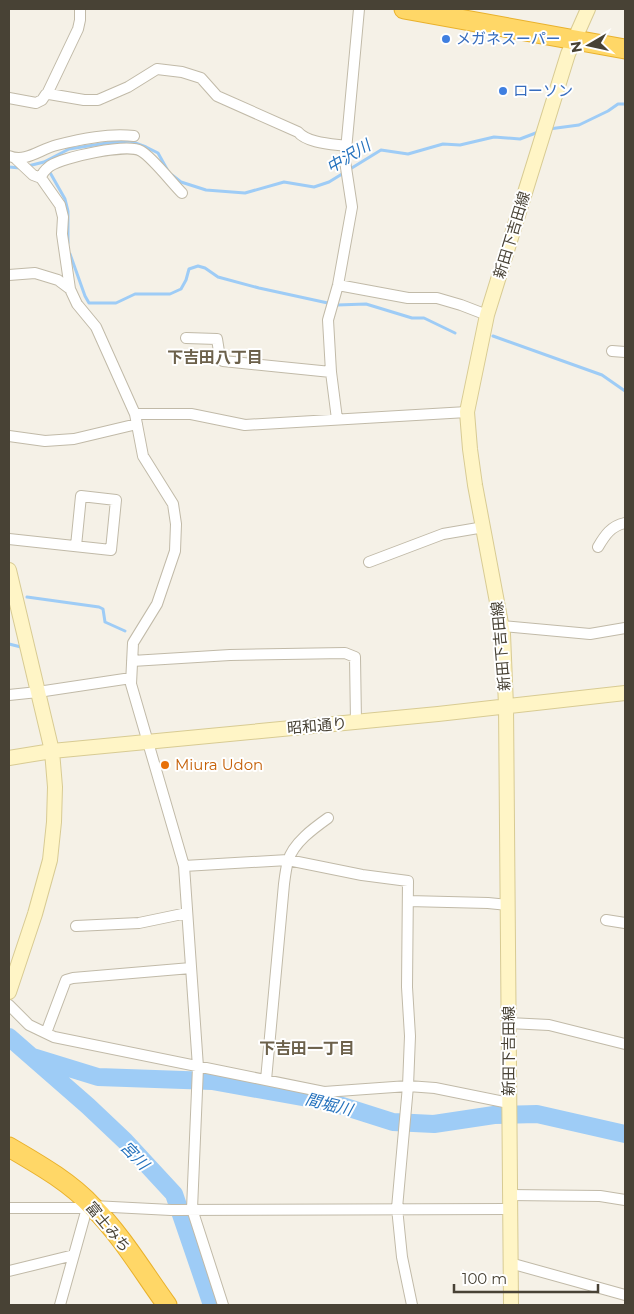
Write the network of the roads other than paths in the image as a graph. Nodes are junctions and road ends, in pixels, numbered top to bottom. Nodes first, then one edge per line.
1 (80, 9) edge
2 (359, 9) edge
3 (404, 9) edge
4 (471, 9) edge
5 (588, 9) edge
6 (577, 33) junction
7 (625, 35) edge
8 (625, 48) edge
9 (48, 94) junction
10 (9, 98) edge
11 (134, 136) dead end
12 (346, 146) junction
13 (12, 157) edge
14 (41, 178) junction
15 (182, 193) dead end
16 (9, 275) edge
17 (338, 285) junction
18 (70, 289) junction
19 (487, 315) junction
20 (186, 338) dead end
21 (612, 351) dead end
22 (625, 352) edge
23 (331, 372) junction
24 (467, 412) junction
25 (136, 419) junction
26 (337, 419) junction
27 (9, 436) edge
28 (625, 523) edge
29 (484, 527) junction
30 (9, 539) edge
31 (76, 546) junction
32 (598, 547) dead end
33 (369, 562) dead end
34 (9, 570) edge
35 (502, 626) junction
36 (625, 628) edge
37 (132, 660) junction
38 (131, 678) junction
39 (38, 692) junction
40 (625, 693) edge
41 (9, 695) edge
42 (506, 706) junction
43 (356, 722) junction
44 (148, 742) junction
45 (52, 751) junction
46 (9, 758) edge
47 (328, 818) dead end
48 (288, 860) junction
49 (184, 866) junction
50 (408, 901) junction
51 (508, 905) junction
52 (187, 913) junction
53 (606, 920) dead end
54 (625, 922) edge
55 (76, 926) dead end
56 (191, 968) junction
57 (9, 992) edge
58 (9, 1005) edge
59 (509, 1023) junction
60 (46, 1033) junction
61 (625, 1044) edge
62 (198, 1070) junction
63 (266, 1080) junction
64 (408, 1086) junction
65 (509, 1110) junction
66 (9, 1147) edge
67 (625, 1200) edge
68 (509, 1202) junction
69 (90, 1207) junction
70 (9, 1208) edge
71 (397, 1208) junction
72 (190, 1209) junction
73 (74, 1255) junction
74 (510, 1263) junction
75 (9, 1271) edge
76 (625, 1295) edge
77 (60, 1305) edge
78 (167, 1305) edge
79 (223, 1305) edge
80 (412, 1305) edge
81 (511, 1305) edge

1 - 9 street
2 - 12 street
3 - 6 highway
4 - 6 highway
5 - 6 main road, 新田下吉田線
6 - 7 highway
6 - 8 highway
6 - 19 main road, 新田下吉田線
9 - 10 street
9 - 12 street
11 - 13 street
12 - 17 street
13 - 14 street
14 - 15 street
14 - 18 street
16 - 18 street
17 - 19 street
17 - 23 street
18 - 25 street
19 - 24 main road, 新田下吉田線
20 - 23 street
21 - 22 street
23 - 26 street
24 - 26 street
24 - 29 main road, 新田下吉田線
25 - 26 street
25 - 27 street
25 - 37 street
28 - 32 street
29 - 33 street
29 - 35 main road, 新田下吉田線
30 - 31 street
31 - 31 street
34 - 39 main road
35 - 36 street
35 - 42 main road, 新田下吉田線
37 - 38 street
37 - 43 street
38 - 39 street
38 - 44 street
39 - 41 street
39 - 45 main road
40 - 42 main road, 昭和通り
42 - 43 main road, 昭和通り
42 - 51 main road, 新田下吉田線
43 - 44 main road, 昭和通り
44 - 45 main road, 昭和通り
44 - 49 street
45 - 46 main road, 昭和通り
45 - 57 main road
47 - 48 street
48 - 49 street
48 - 50 street
48 - 63 street
49 - 52 street
50 - 51 street
50 - 64 street
51 - 59 main road, 新田下吉田線
52 - 55 street
52 - 56 street
53 - 54 street
56 - 60 street
56 - 62 street
58 - 60 street
59 - 61 street
59 - 65 main road, 新田下吉田線
60 - 62 street
62 - 63 street
62 - 72 street
63 - 64 street
64 - 65 street
64 - 71 street
65 - 68 main road, 新田下吉田線
66 - 69 highway, 富士みち
67 - 68 street
68 - 71 street
68 - 74 main road, 新田下吉田線
69 - 70 street
69 - 72 street
69 - 73 street
69 - 78 highway, 富士みち
71 - 72 street
71 - 80 street
72 - 79 street
73 - 75 street
73 - 77 street
74 - 76 street
74 - 81 main road, 新田下吉田線

